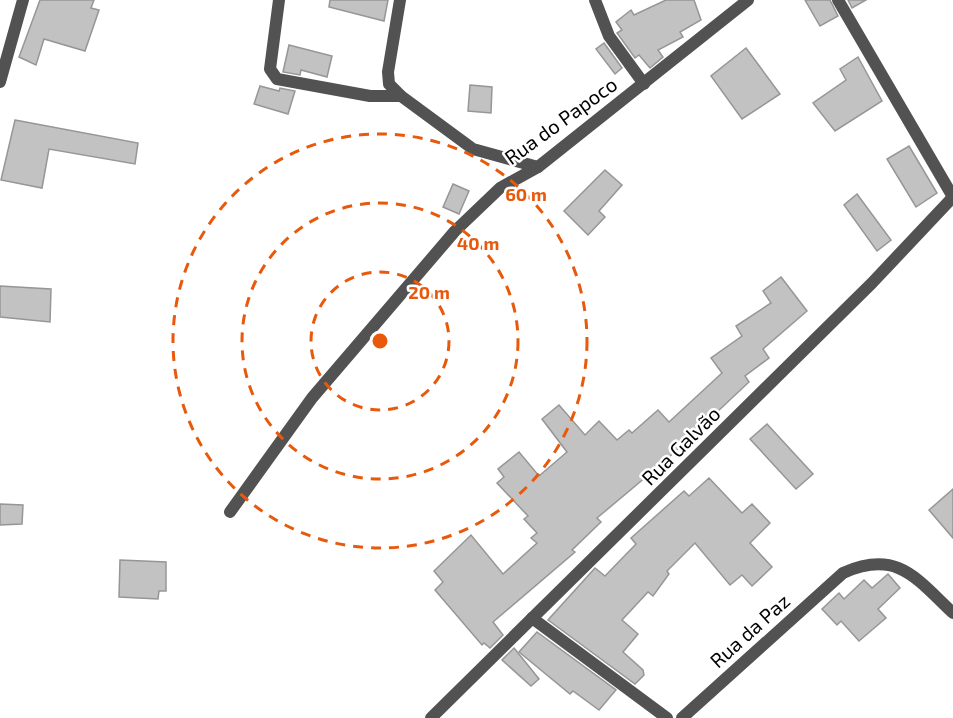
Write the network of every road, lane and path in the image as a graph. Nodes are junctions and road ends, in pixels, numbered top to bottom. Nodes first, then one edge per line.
1 (23, 0) edge
2 (279, 0) edge
3 (400, 0) edge
4 (595, 0) edge
5 (748, 0) edge
6 (838, 0) edge
7 (0, 82) edge
8 (644, 84) junction
9 (401, 96) junction
10 (538, 167) junction
11 (953, 197) edge
12 (230, 512) dead end
13 (953, 613) edge
14 (532, 618) junction
15 (431, 718) edge
16 (667, 718) edge
17 (682, 718) edge

1 - 7 street
2 - 9 street
3 - 9 street
4 - 8 street
5 - 8 street, Rua do Papoco
6 - 11 street
8 - 10 street, Rua do Papoco
9 - 10 street
10 - 12 street, Rua do Papoco
11 - 14 street, Rua Galvão
13 - 17 street, Rua da Paz
14 - 15 street, Rua Galvão
14 - 16 street

